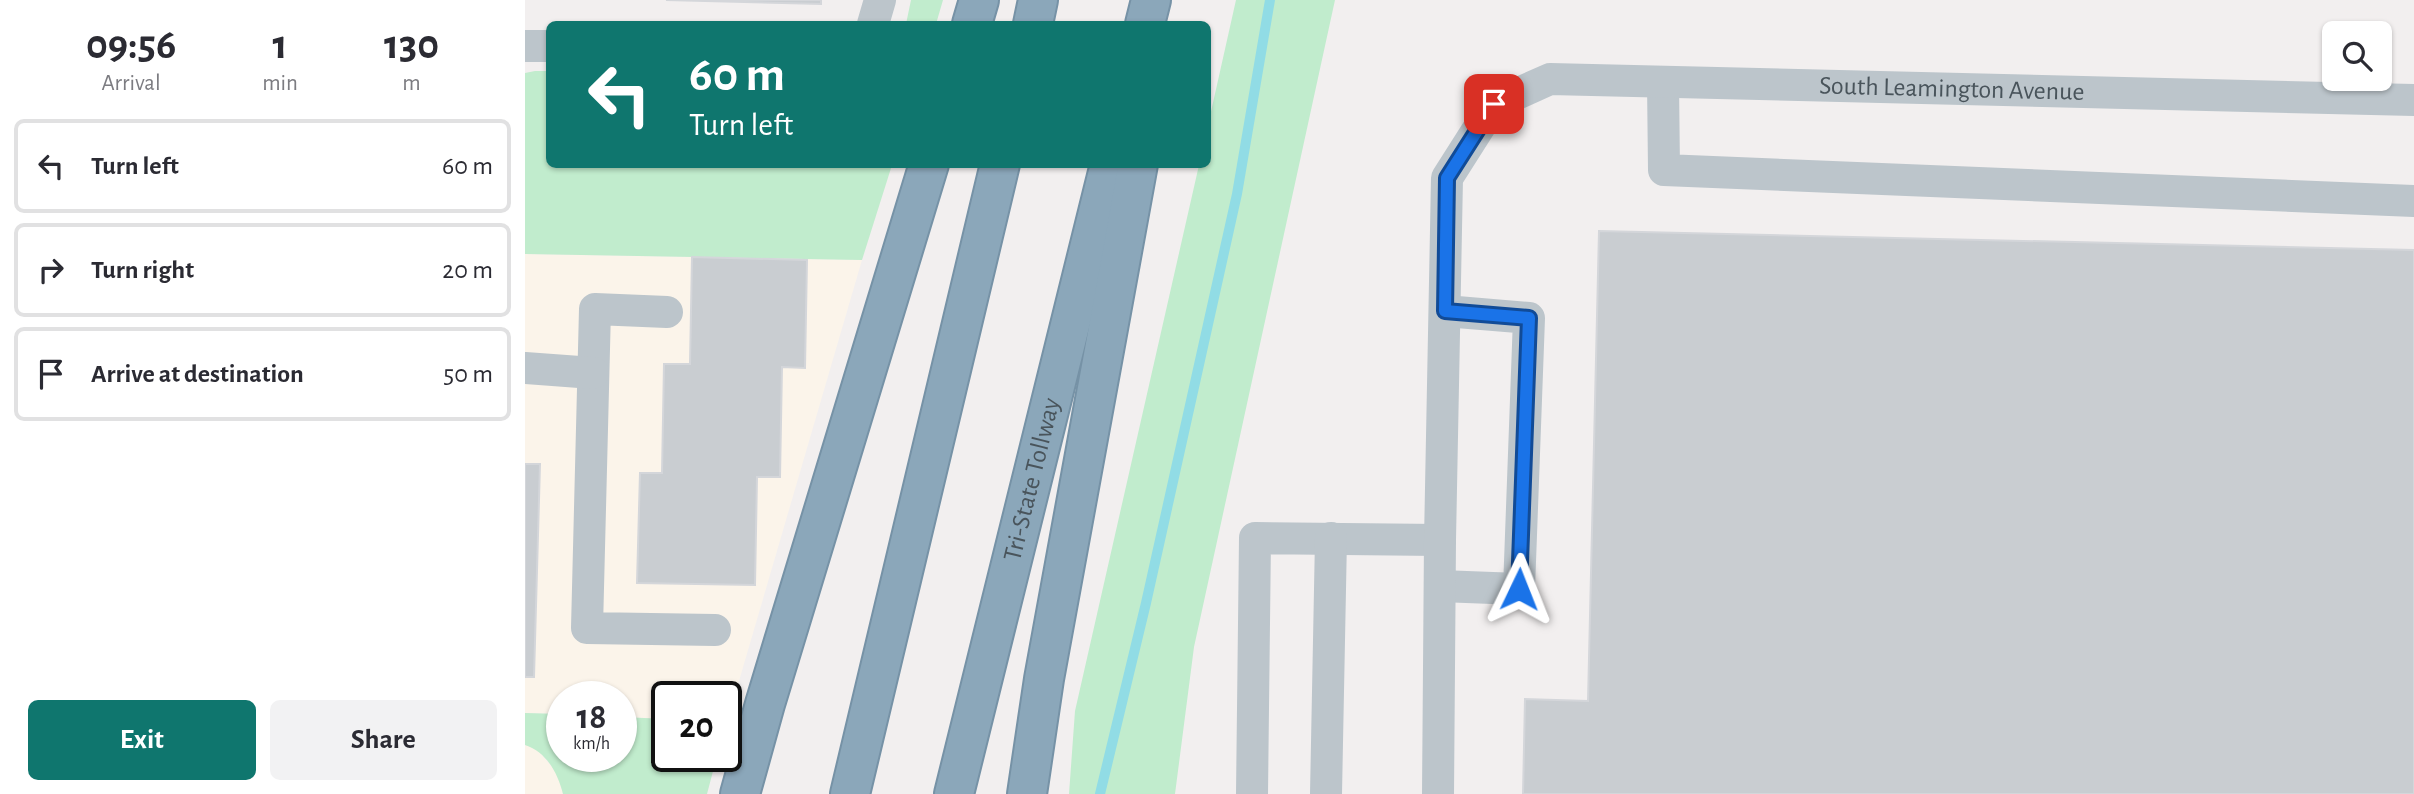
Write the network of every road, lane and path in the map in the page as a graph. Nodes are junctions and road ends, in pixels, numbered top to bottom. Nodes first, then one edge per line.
1 (880, 0) edge
2 (979, 0) edge
3 (1038, 0) edge
4 (1151, 0) edge
5 (1168, 0) edge
6 (874, 21) edge
7 (973, 21) edge
8 (1034, 21) edge
9 (1146, 21) edge
10 (1164, 21) edge
11 (525, 46) edge
12 (546, 46) edge
13 (1663, 82) junction
14 (2414, 100) edge
15 (928, 168) edge
16 (999, 168) edge
17 (1109, 168) edge
18 (1137, 168) edge
19 (2414, 201) edge
20 (1445, 311) junction
21 (667, 312) dead end
22 (525, 368) edge
23 (593, 373) junction
24 (1331, 538) junction
25 (1440, 540) junction
26 (1440, 586) junction
27 (715, 630) dead end
28 (740, 794) edge
29 (850, 794) edge
30 (954, 794) edge
31 (1027, 794) edge
32 (1252, 794) edge
33 (1326, 794) edge
34 (1438, 794) edge

1 - 6 street
2 - 7 highway
3 - 8 highway
4 - 9 highway
5 - 10 highway
11 - 12 street
13 - 14 street, South Leamington Avenue
13 - 19 street
13 - 20 street, South Leamington Avenue
15 - 28 highway
16 - 29 highway
17 - 30 highway, Tri-State Tollway
18 - 31 highway
20 - 25 street
20 - 26 street
21 - 23 street
22 - 23 street
23 - 27 street
24 - 25 street
24 - 32 street
24 - 33 street
25 - 26 street
26 - 34 street

